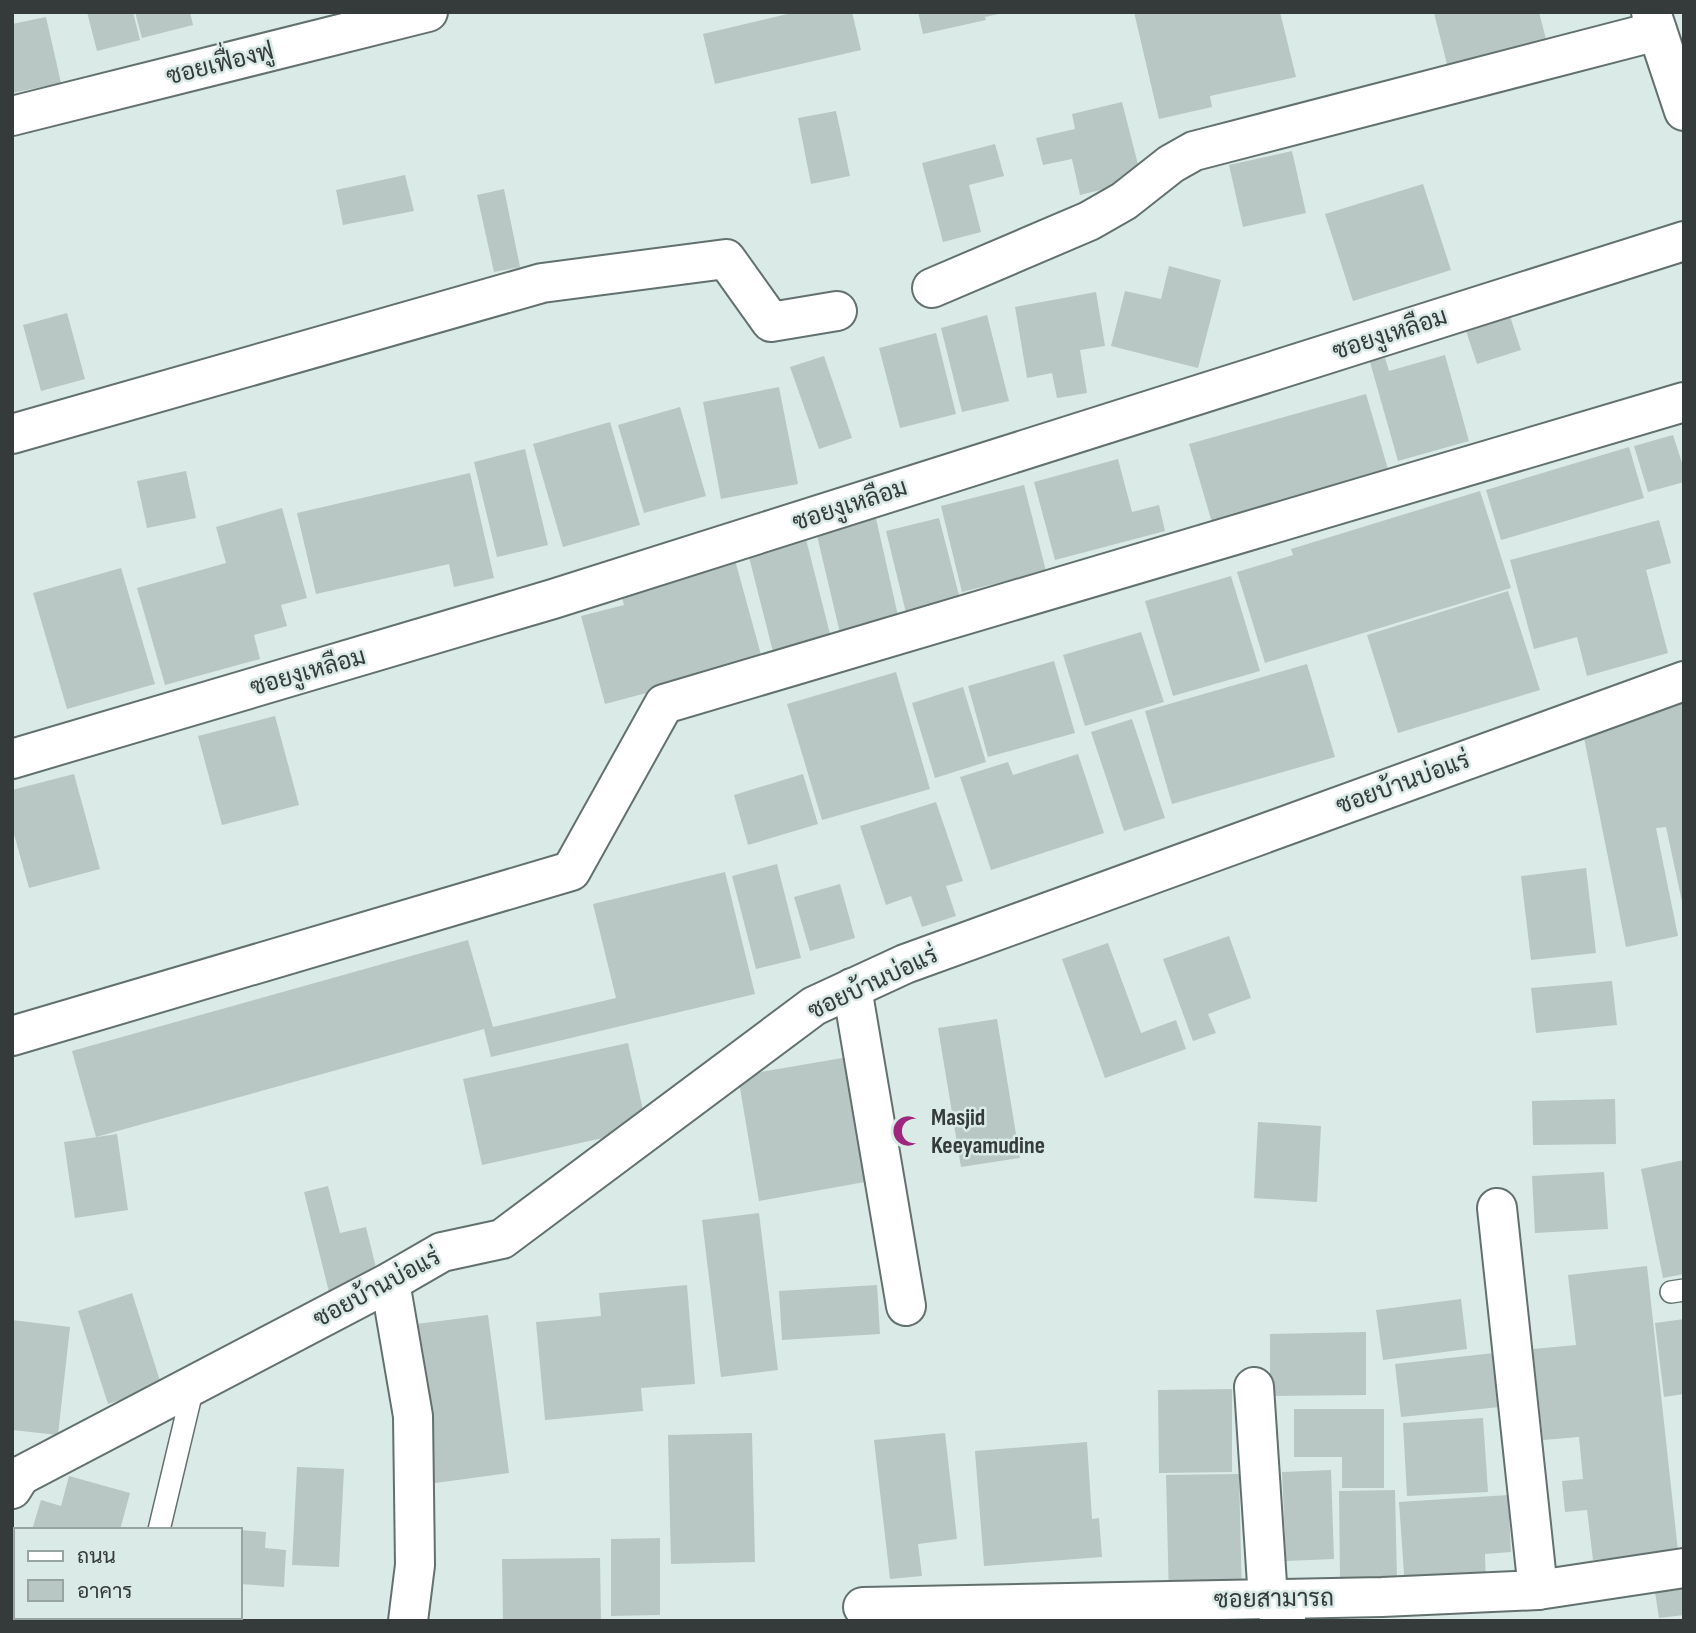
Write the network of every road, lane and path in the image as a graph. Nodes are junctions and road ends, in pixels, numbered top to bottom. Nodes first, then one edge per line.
1 (428, 12) edge
2 (1654, 21) edge
3 (1684, 111) edge
4 (12, 116) edge
5 (1684, 241) edge
6 (932, 288) dead end
7 (837, 311) dead end
8 (1684, 402) edge
9 (12, 434) edge
10 (1684, 681) edge
11 (12, 759) edge
12 (852, 988) junction
13 (12, 1036) edge
14 (1497, 1208) dead end
15 (390, 1282) junction
16 (906, 1306) dead end
17 (194, 1383) junction
18 (1254, 1387) dead end
19 (15, 1480) edge
20 (159, 1528) edge
21 (1684, 1569) edge
22 (1538, 1590) junction
23 (1490, 1606) edge
24 (863, 1607) dead end
25 (1382, 1609) edge
26 (1278, 1610) edge
27 (408, 1621) edge

1 - 4 street, ซอยเฟื่องฟู
2 - 3 street
2 - 6 street
5 - 11 street, ซอยงูเหลือม
7 - 9 street
8 - 13 street
10 - 12 street, ซอยบ้านบ่อแร่
12 - 15 street, ซอยบ้านบ่อแร่
12 - 16 street
14 - 22 street
15 - 17 street, ซอยบ้านบ่อแร่
15 - 27 street
17 - 19 street, ซอยบ้านบ่อแร่
17 - 20 lane
18 - 26 street
21 - 22 street, ซอยสามารถ
22 - 23 street, ซอยสามารถ
23 - 25 street, ซอยสามารถ
24 - 26 street, ซอยสามารถ
25 - 26 street, ซอยสามารถ

